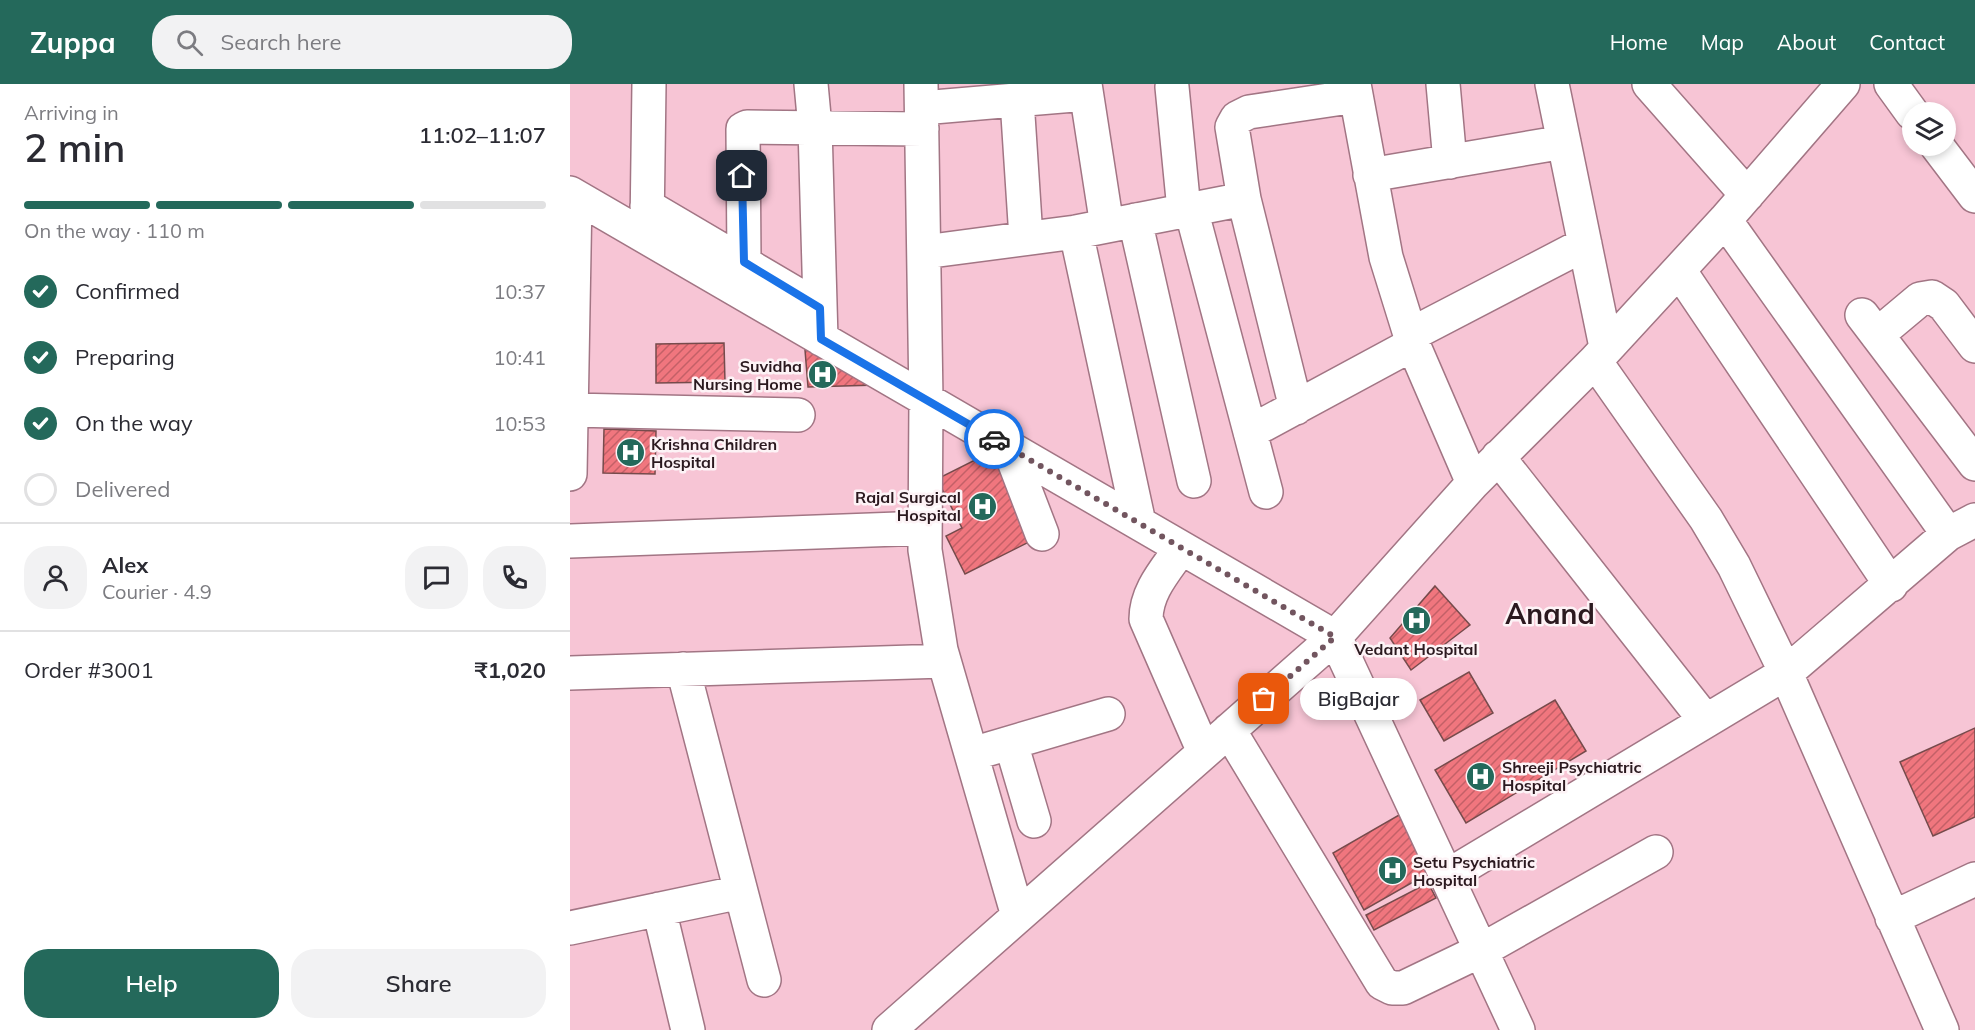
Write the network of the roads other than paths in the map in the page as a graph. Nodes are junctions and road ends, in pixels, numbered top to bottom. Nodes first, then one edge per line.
1 (649, 84) edge
2 (811, 84) edge
3 (1443, 84) edge
4 (1552, 84) edge
5 (1649, 84) edge
6 (1843, 84) edge
7 (1891, 84) edge
8 (1172, 87) dead end
9 (1085, 89) edge
10 (1355, 90) edge
11 (1017, 100) junction
12 (1904, 102) edge
13 (922, 107) edge
14 (816, 128) junction
15 (1564, 142) junction
16 (1945, 156) edge
17 (1450, 162) junction
18 (1371, 175) junction
19 (573, 195) edge
20 (1746, 195) junction
21 (1975, 196) edge
22 (1244, 199) junction
23 (1187, 210) junction
24 (1725, 220) junction
25 (647, 222) junction
26 (1106, 226) junction
27 (1026, 238) junction
28 (1585, 244) junction
29 (924, 252) junction
30 (744, 262) junction
31 (1679, 270) junction
32 (820, 323) junction
33 (1412, 339) junction
34 (1975, 346) edge
35 (1600, 354) junction
36 (926, 400) junction
37 (1296, 408) junction
38 (571, 410) edge
39 (798, 414) dead end
40 (1250, 432) junction
41 (1009, 448) junction
42 (1498, 457) junction
43 (1975, 464) edge
44 (570, 474) edge
45 (1194, 481) dead end
46 (1473, 483) junction
47 (1266, 492) dead end
48 (1139, 523) junction
49 (1962, 527) edge
50 (925, 528) junction
51 (1042, 534) dead end
52 (570, 541) edge
53 (1181, 548) junction
54 (1891, 585) junction
55 (1335, 637) junction
56 (944, 661) junction
57 (683, 669) junction
58 (570, 673) edge
59 (1786, 673) junction
60 (1108, 714) dead end
61 (1705, 720) junction
62 (1229, 730) junction
63 (1011, 743) junction
64 (1204, 752) junction
65 (972, 754) junction
66 (1034, 821) dead end
67 (1656, 852) dead end
68 (1446, 877) junction
69 (1975, 879) edge
70 (741, 892) junction
71 (659, 909) junction
72 (1018, 916) junction
73 (1892, 918) junction
74 (570, 928) edge
75 (1482, 950) junction
76 (764, 980) dead end
77 (688, 1030) edge
78 (889, 1030) edge
79 (1518, 1030) edge
80 (1942, 1030) edge

1 - 25 street
2 - 14 street
3 - 17 street
4 - 15 street
5 - 20 street
6 - 20 street
7 - 12 street
8 - 23 street
9 - 11 street
9 - 26 street
10 - 18 street
10 - 22 street
11 - 13 street
11 - 27 street
13 - 14 street
13 - 29 street
14 - 30 street
14 - 32 street
15 - 17 street
15 - 28 street
16 - 21 street
17 - 18 street
18 - 33 street
19 - 25 street
19 - 38 street
20 - 24 street
22 - 23 street
22 - 37 street
23 - 26 street
23 - 40 street
24 - 31 street
24 - 49 street
25 - 30 street
25 - 32 street
26 - 27 street
26 - 45 street
26 - 48 street
27 - 29 street
28 - 33 street
28 - 35 street
29 - 36 street
30 - 32 street
31 - 35 street
31 - 54 street
32 - 36 street
33 - 37 street
33 - 46 street
34 - 43 street
35 - 42 street
35 - 59 street
36 - 41 street
36 - 50 street
37 - 40 street
38 - 39 street
38 - 44 street
40 - 47 street
41 - 48 street
41 - 51 street
42 - 46 street
42 - 61 street
46 - 55 street
48 - 53 street
49 - 54 street
50 - 52 street
50 - 56 street
53 - 55 street
53 - 64 street
54 - 59 street
55 - 62 street
55 - 68 street
56 - 57 street
56 - 65 street
57 - 58 street
57 - 70 street
59 - 61 street
59 - 73 street
60 - 63 street
61 - 68 street
62 - 64 street
62 - 75 street
63 - 65 street
63 - 66 street
64 - 72 street
65 - 72 street
67 - 75 street
68 - 75 street
69 - 73 street
70 - 71 street
70 - 76 street
71 - 74 street
71 - 77 street
72 - 78 street
73 - 80 street
75 - 79 street

